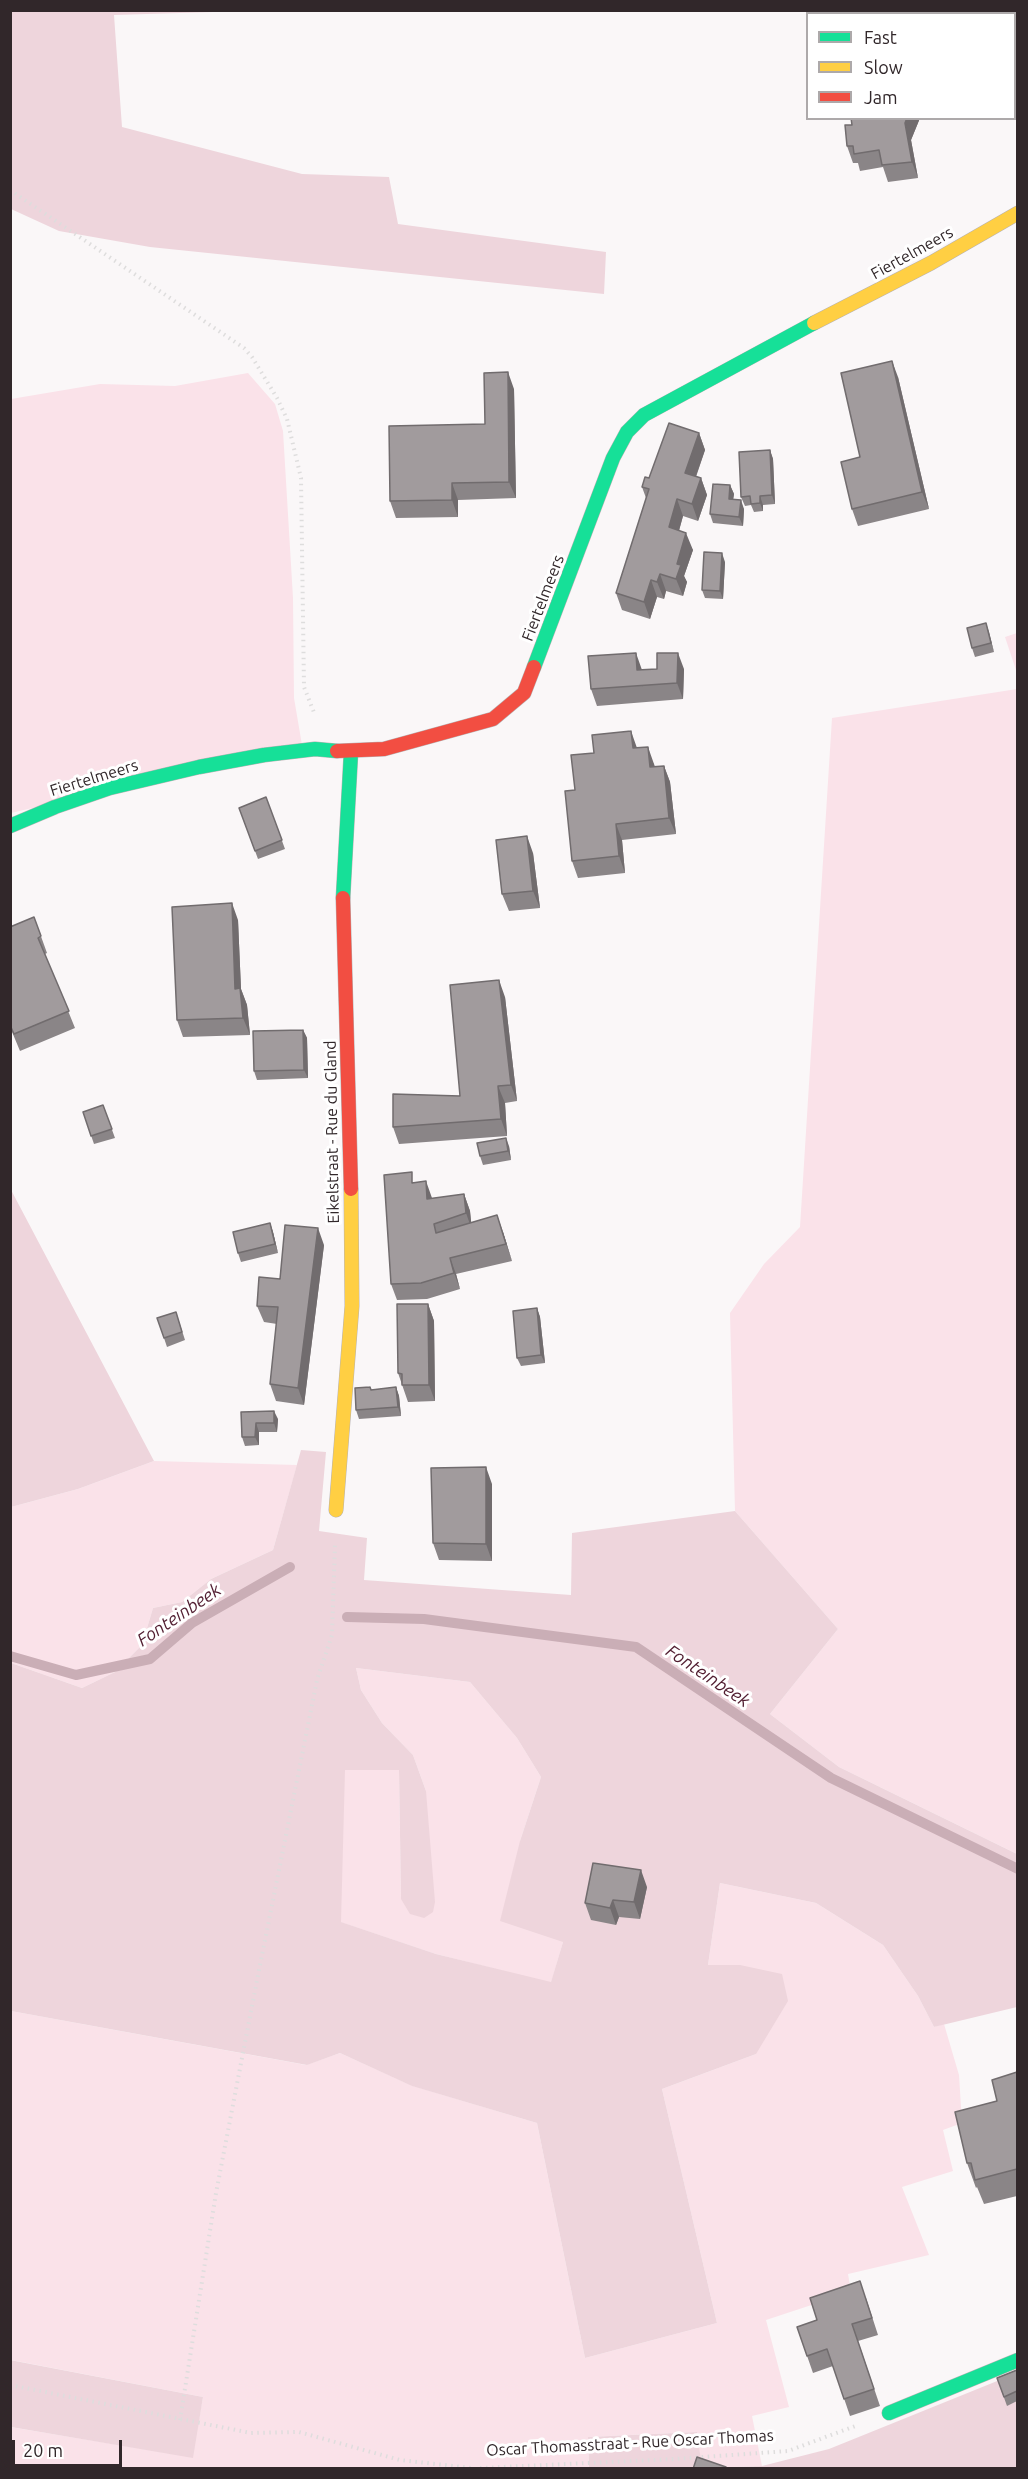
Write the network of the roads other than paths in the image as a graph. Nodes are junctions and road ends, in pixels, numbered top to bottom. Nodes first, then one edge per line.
1 (1017, 213) edge
2 (351, 752) junction
3 (10, 826) edge
4 (336, 1510) road end
5 (1017, 2360) edge
6 (889, 2413) road end

1 - 2 street, Fiertelmeers
2 - 3 street, Fiertelmeers
2 - 4 street, Eikelstraat - Rue du Gland
5 - 6 street

